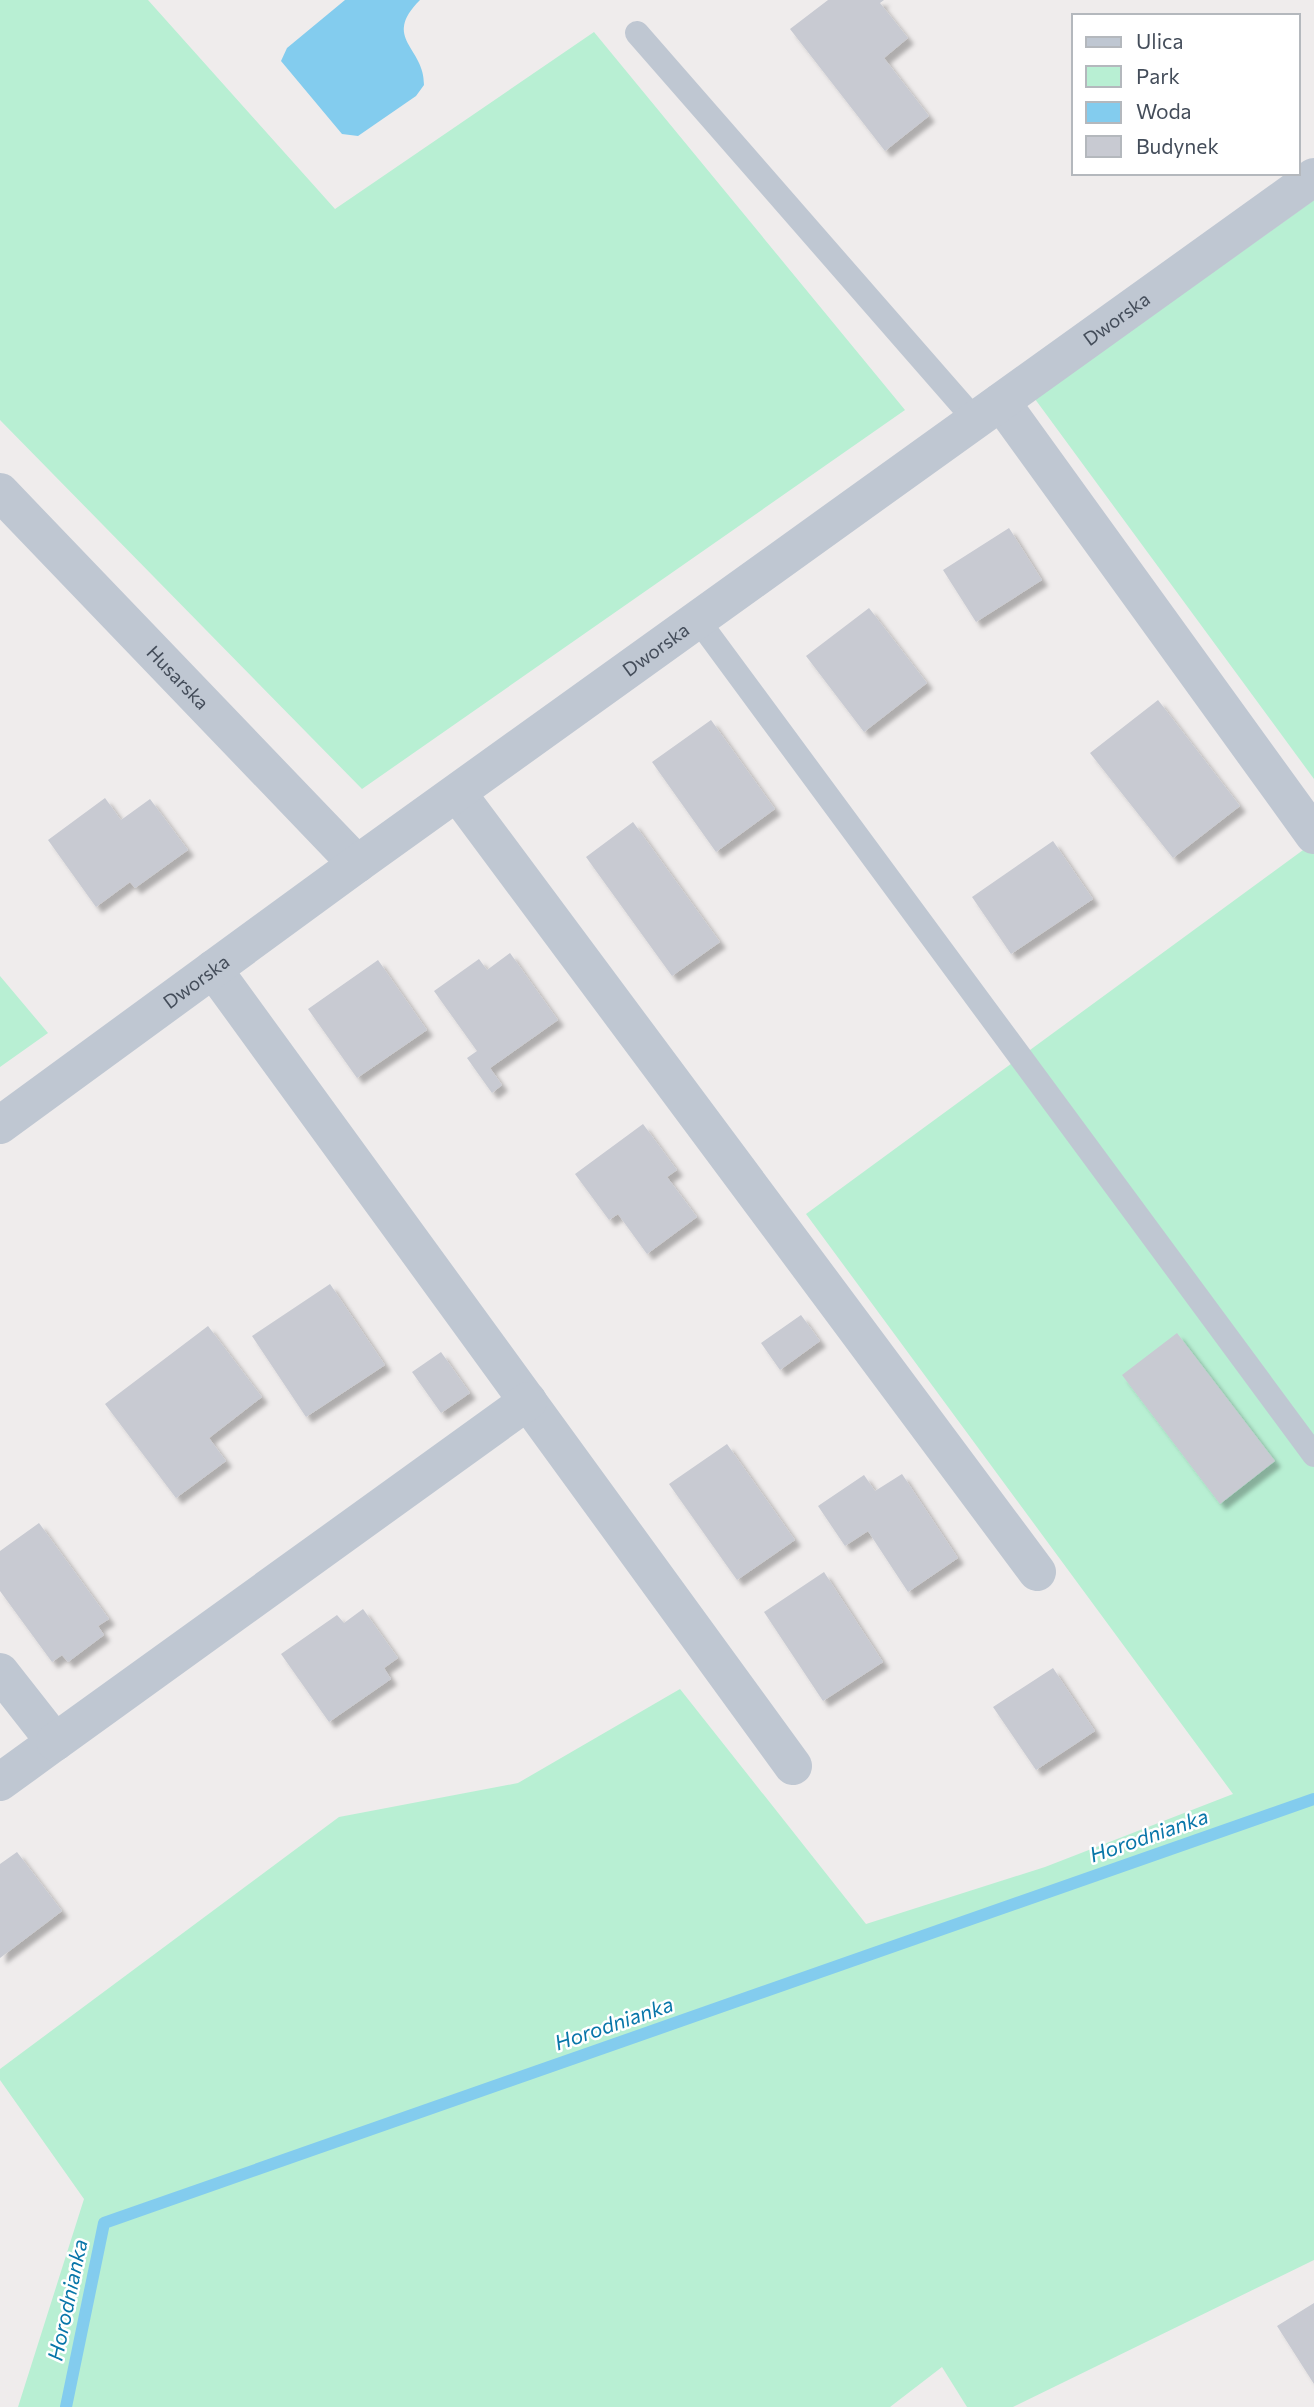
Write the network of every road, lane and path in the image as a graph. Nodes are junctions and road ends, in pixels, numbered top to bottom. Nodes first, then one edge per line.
1 (638, 33) dead end
2 (1314, 177) edge
3 (989, 411) junction
4 (0, 492) edge
5 (698, 620) junction
6 (458, 793) junction
7 (1314, 835) edge
8 (357, 864) junction
9 (214, 969) junction
10 (0, 1125) edge
11 (528, 1401) junction
12 (1314, 1455) edge
13 (1037, 1572) dead end
14 (0, 1672) edge
15 (55, 1742) junction
16 (793, 1766) dead end
17 (0, 1782) edge

1 - 3 lane
2 - 3 street, Dworska
3 - 5 street, Dworska
3 - 7 street
4 - 8 street, Husarska
5 - 6 street, Dworska
5 - 12 lane
6 - 8 street, Dworska
6 - 13 street
8 - 9 street, Dworska
9 - 10 street, Dworska
9 - 11 street
11 - 15 street
11 - 16 street
14 - 15 street
15 - 17 street

